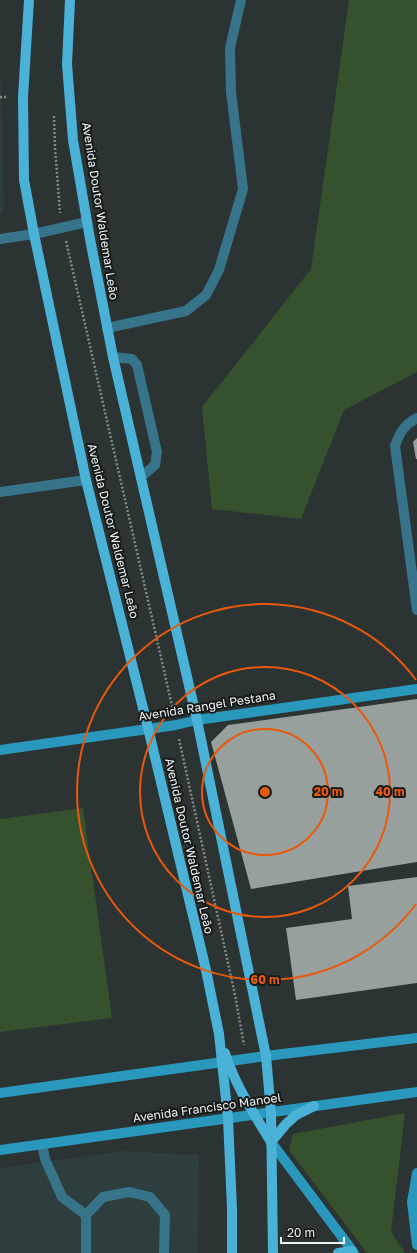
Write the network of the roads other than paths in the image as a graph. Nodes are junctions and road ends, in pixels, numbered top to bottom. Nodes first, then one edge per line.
1 (29, 0) edge
2 (70, 0) edge
3 (241, 0) edge
4 (87, 222) junction
5 (34, 234) junction
6 (0, 240) edge
7 (107, 328) junction
8 (113, 357) junction
9 (417, 418) edge
10 (141, 477) junction
11 (86, 480) junction
12 (0, 492) edge
13 (417, 610) edge
14 (417, 690) edge
15 (197, 720) junction
16 (148, 728) junction
17 (0, 750) edge
18 (417, 1038) edge
19 (266, 1056) junction
20 (225, 1062) junction
21 (417, 1092) edge
22 (0, 1093) edge
23 (314, 1106) junction
24 (271, 1112) junction
25 (254, 1115) junction
26 (228, 1118) junction
27 (271, 1142) junction
28 (42, 1144) junction
29 (0, 1150) edge
30 (417, 1173) edge
31 (86, 1215) junction
32 (417, 1245) edge
33 (353, 1252) edge
34 (86, 1253) edge
35 (164, 1253) edge
36 (232, 1253) edge
37 (273, 1253) edge
38 (338, 1253) edge

1 - 5 main road, Avenida Doutor Waldemar Leão
2 - 4 main road, Avenida Doutor Waldemar Leão
3 - 7 street
4 - 5 street
4 - 7 main road, Avenida Doutor Waldemar Leão
5 - 6 street
5 - 11 main road, Avenida Doutor Waldemar Leão
7 - 8 main road, Avenida Doutor Waldemar Leão
8 - 10 main road, Avenida Doutor Waldemar Leão
8 - 10 street
9 - 13 street
10 - 15 main road, Avenida Doutor Waldemar Leão
11 - 12 street
11 - 16 main road, Avenida Doutor Waldemar Leão
14 - 15 street, Avenida Rangel Pestana
15 - 16 street, Avenida Rangel Pestana
15 - 19 main road, Avenida Doutor Waldemar Leão
16 - 17 street, Avenida Rangel Pestana
16 - 20 main road, Avenida Doutor Waldemar Leão
18 - 19 street
19 - 20 street
19 - 24 main road, Avenida Doutor Waldemar Leão
20 - 22 street
20 - 25 main road
20 - 26 main road
21 - 23 street, Avenida Francisco Manoel
23 - 24 street, Avenida Francisco Manoel
23 - 27 main road
24 - 25 street, Avenida Francisco Manoel
24 - 27 main road, Avenida Doutor Waldemar Leão
25 - 26 street, Avenida Francisco Manoel
25 - 27 main road
26 - 28 street, Avenida Francisco Manoel
26 - 36 main road
27 - 33 street
27 - 37 main road, Avenida Doutor Waldemar Leão
28 - 29 street, Avenida Francisco Manoel
28 - 31 street
30 - 32 street
31 - 34 street
31 - 35 street
33 - 38 main road

